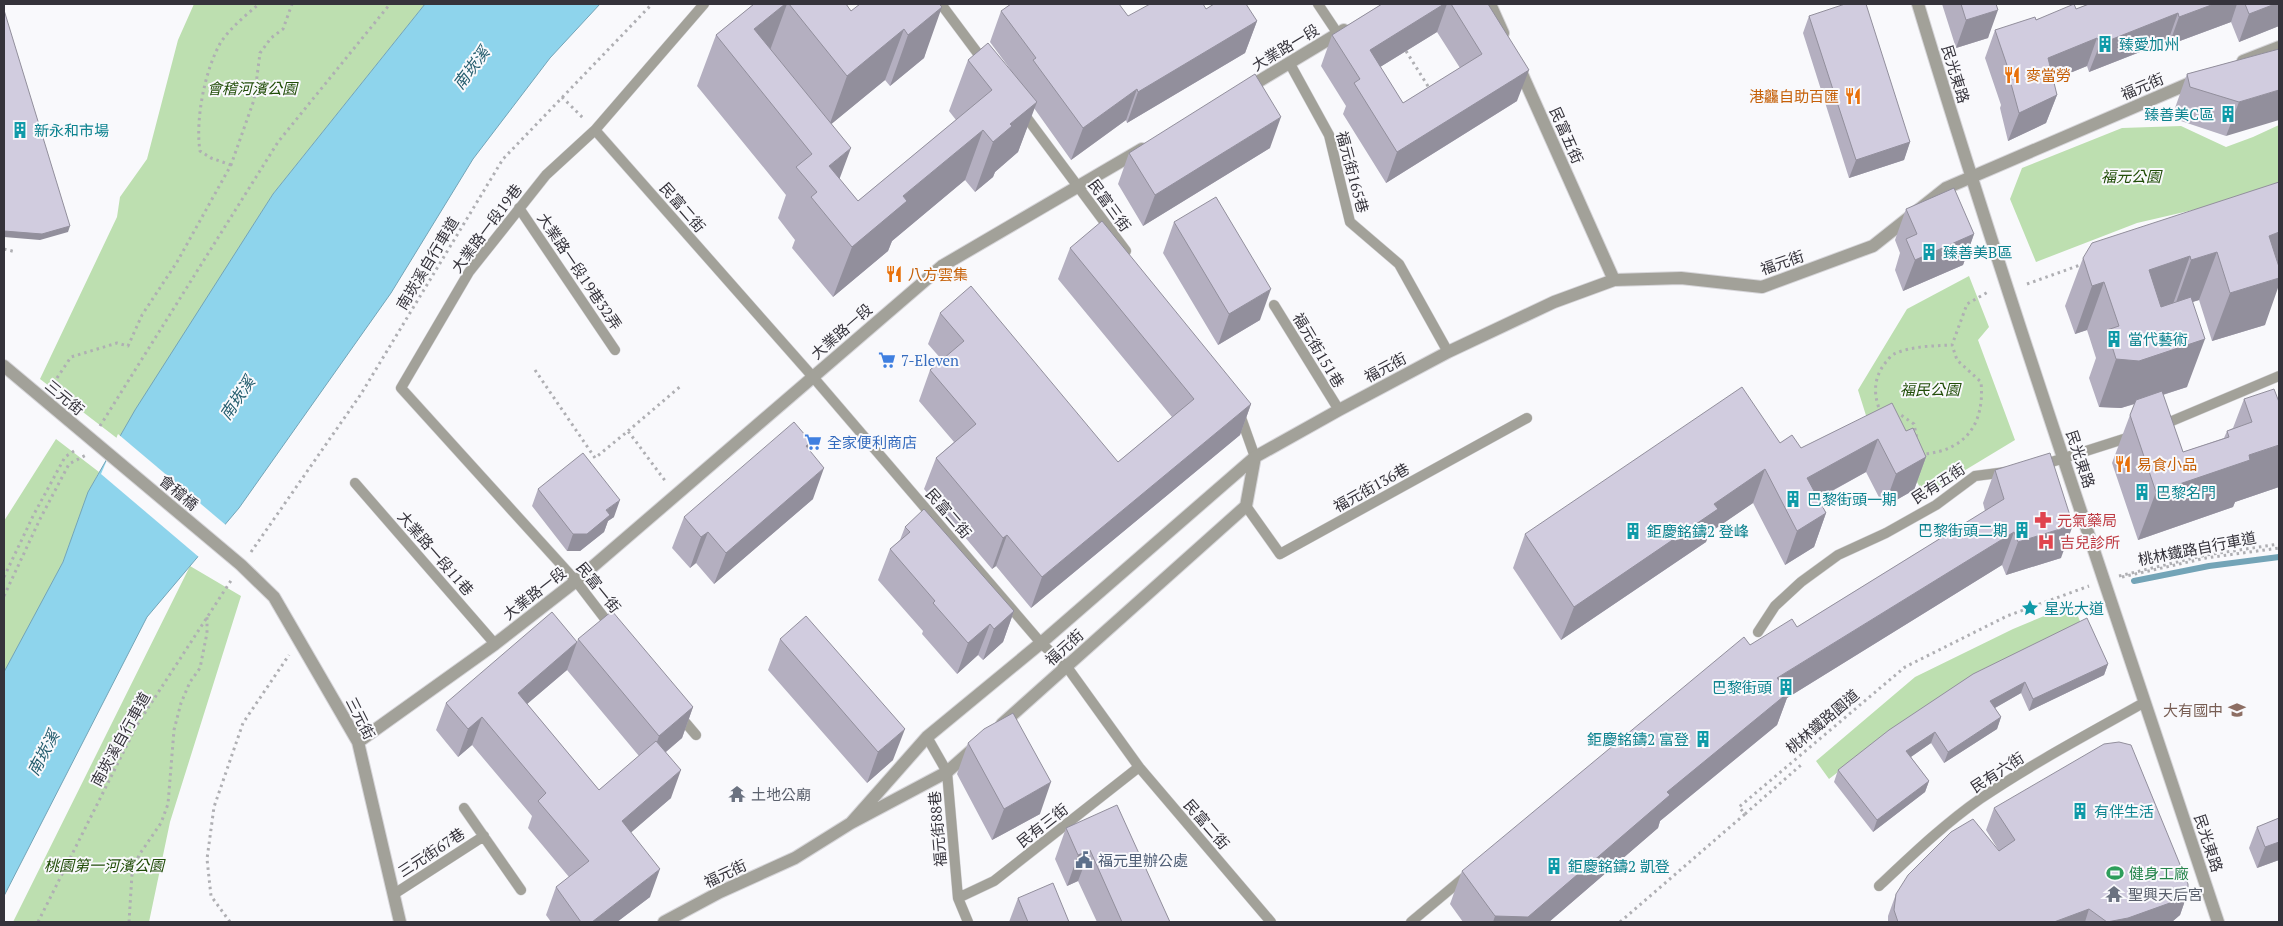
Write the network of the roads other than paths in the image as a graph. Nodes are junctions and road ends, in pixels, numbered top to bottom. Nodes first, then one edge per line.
1 (704, 4) edge
2 (941, 4) edge
3 (1318, 4) edge
4 (1490, 4) edge
5 (1918, 4) edge
6 (1355, 24) edge
7 (1338, 34) junction
8 (2279, 46) edge
9 (1290, 64) junction
10 (2235, 65) edge
11 (994, 75) edge
12 (2208, 76) edge
13 (1239, 93) edge
14 (1012, 99) edge
15 (595, 130) junction
16 (1154, 142) edge
17 (1971, 178) junction
18 (1078, 186) junction
19 (520, 208) junction
20 (1130, 257) edge
21 (1614, 280) junction
22 (1274, 305) dead end
23 (615, 350) dead end
24 (1448, 352) junction
25 (4, 366) edge
26 (2279, 376) edge
27 (813, 377) junction
28 (1234, 400) edge
29 (1339, 410) junction
30 (1527, 418) dead end
31 (99, 446) joint
32 (1256, 457) junction
33 (2062, 458) junction
34 (355, 483) dead end
35 (491, 488) joint
36 (1246, 506) junction
37 (232, 558) joint
38 (576, 581) junction
39 (1758, 632) dead end
40 (618, 635) edge
41 (1041, 643) junction
42 (495, 644) junction
43 (1066, 667) junction
44 (2145, 702) junction
45 (672, 704) edge
46 (696, 736) dead end
47 (927, 737) junction
48 (358, 742) junction
49 (1139, 767) junction
50 (947, 772) junction
51 (464, 808) dead end
52 (851, 823) junction
53 (484, 836) junction
54 (1471, 872) edge
55 (1879, 886) dead end
56 (520, 890) dead end
57 (394, 894) junction
58 (958, 898) junction
59 (400, 922) edge
60 (664, 922) edge
61 (968, 922) edge
62 (1271, 922) edge
63 (1411, 922) edge
64 (2218, 922) edge

1 - 15 lane, 大業路一段19巷
2 - 11 lane
3 - 7 lane
4 - 21 street, 民富五街
5 - 17 street, 民光東路
6 - 7 street, 大業路一段
7 - 9 street, 大業路一段
8 - 10 street
9 - 13 street, 大業路一段
9 - 24 lane, 福元街165巷
12 - 17 street, 福元街
14 - 18 lane, 民富三街
15 - 19 lane, 大業路一段19巷
15 - 27 lane, 民富二街
16 - 18 street, 大業路一段
17 - 21 street, 福元街
17 - 33 street, 民光東路
18 - 20 lane, 民富三街
18 - 27 street, 大業路一段
19 - 23 lane, 大業路一段19巷32弄
19 - 35 lane, 大業路一段19巷
21 - 24 street, 福元街
22 - 29 lane, 福元街151巷
24 - 29 street, 福元街
25 - 31 street, 三元街
26 - 33 lane, 民有五街
27 - 38 street, 大業路一段
27 - 41 lane, 民富二街
28 - 32 lane
29 - 32 street, 福元街
30 - 36 lane, 福元街136巷
31 - 37 street, 會稽橋
32 - 36 street
32 - 41 street, 福元街
33 - 39 lane, 民有五街
33 - 44 street, 民光東路
34 - 42 lane, 大業路一段11巷
35 - 38 lane, 民富一街
36 - 43 street, 福元街
37 - 48 street, 三元街
38 - 40 lane, 民富一街
38 - 42 street, 大業路一段
41 - 43 lane, 民富二街
41 - 47 street, 福元街
42 - 48 street, 大業路一段
43 - 49 lane, 民富二街
43 - 50 street, 福元街
44 - 55 lane, 民有六街
44 - 64 street, 民光東路
45 - 46 lane
47 - 50 lane, 福元街88巷
47 - 52 street, 福元街
48 - 57 street, 三元街
49 - 58 lane, 民有三街
49 - 62 lane, 民富二街
50 - 52 street, 福元街
50 - 58 lane, 福元街88巷
51 - 53 lane, 三元街67巷
52 - 60 street, 福元街
53 - 56 lane, 三元街67巷
53 - 57 lane, 三元街67巷
54 - 63 lane
57 - 59 street, 三元街
58 - 61 lane, 福元街88巷

